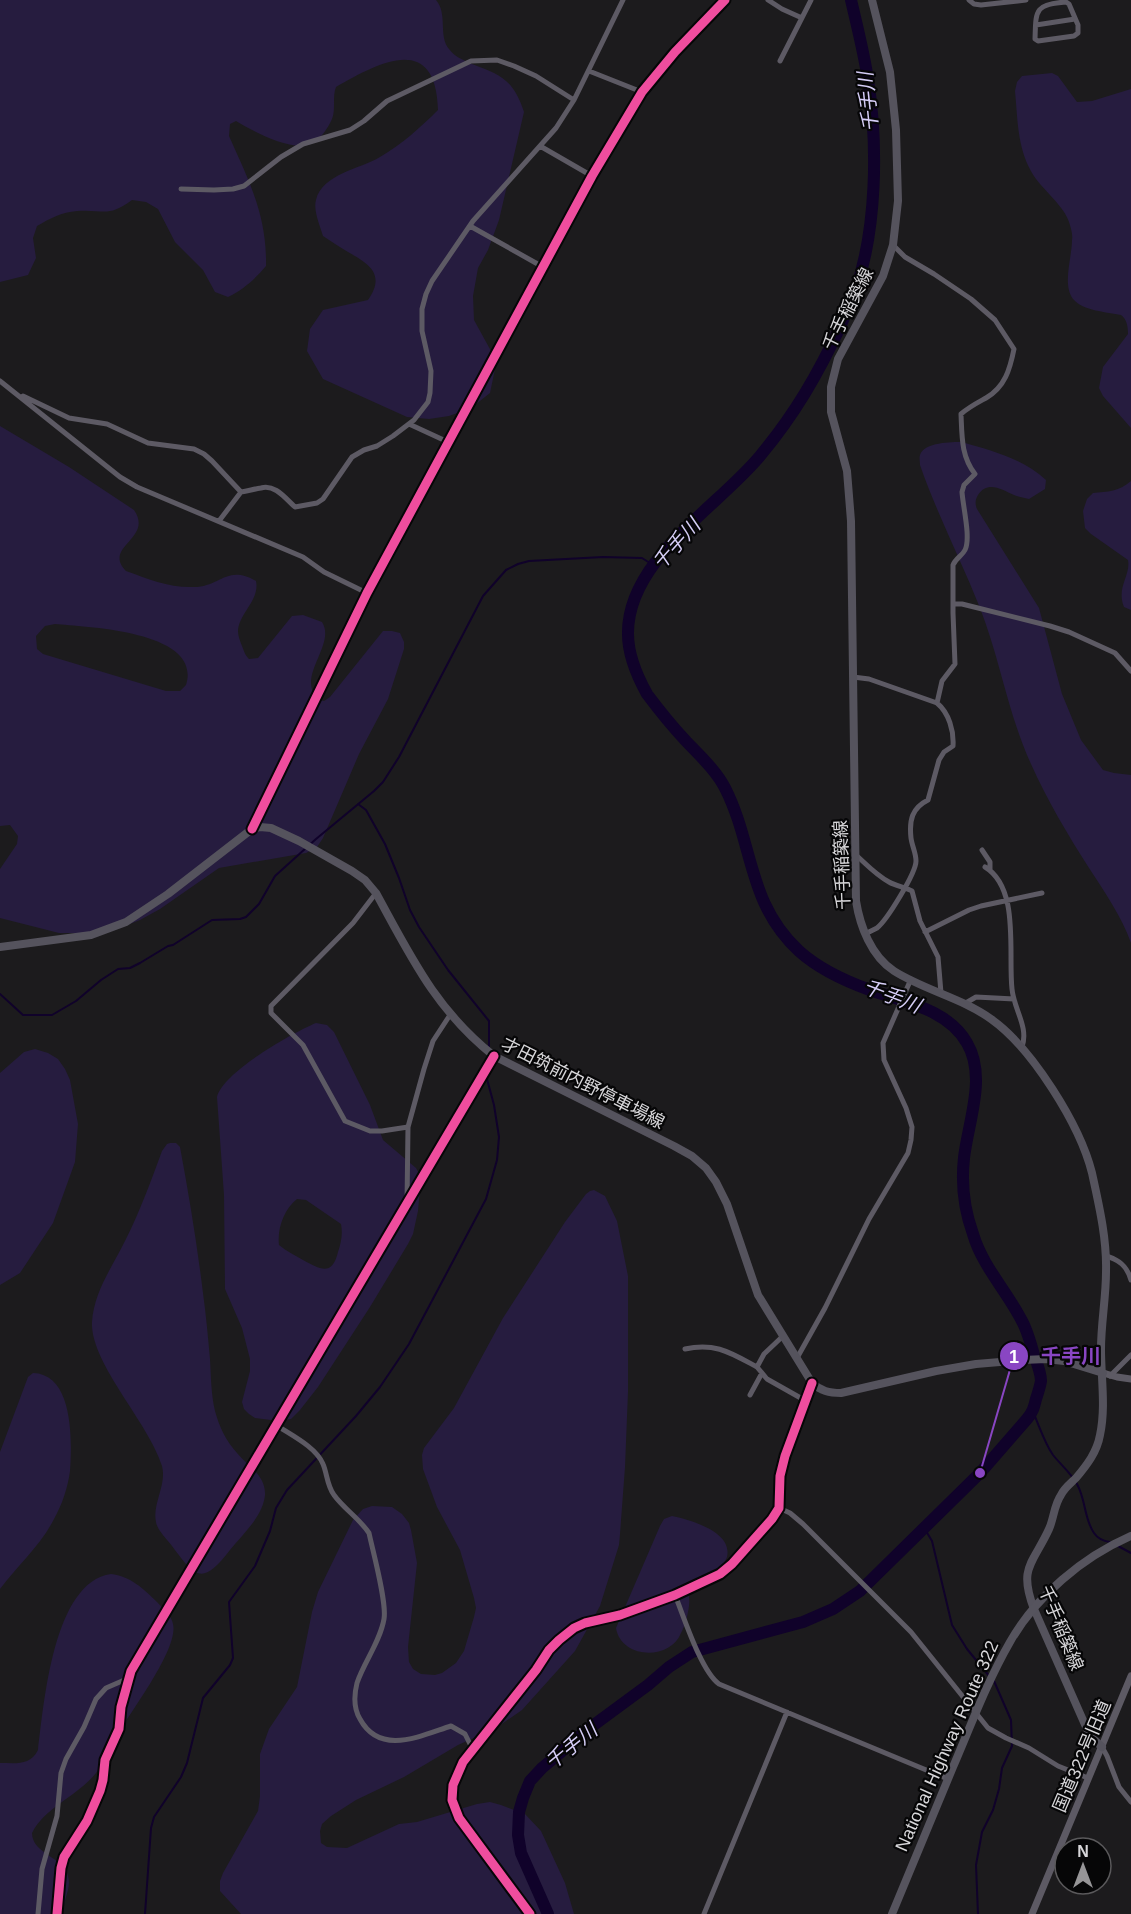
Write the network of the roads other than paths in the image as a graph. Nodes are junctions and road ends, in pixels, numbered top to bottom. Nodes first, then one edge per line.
1 (623, 0) edge
2 (725, 0) edge
3 (768, 0) edge
4 (811, 0) edge
5 (872, 0) edge
6 (969, 0) edge
7 (1026, 0) edge
8 (999, 2) edge
9 (1057, 2) edge
10 (802, 18) junction
11 (1075, 19) junction
12 (1036, 25) junction
13 (780, 61) dead end
14 (589, 71) junction
15 (642, 92) junction
16 (574, 100) junction
17 (540, 146) junction
18 (592, 176) junction
19 (181, 189) dead end
20 (470, 226) junction
21 (893, 245) junction
22 (543, 267) junction
23 (0, 381) edge
24 (13, 391) junction
25 (409, 424) junction
26 (448, 442) junction
27 (241, 492) junction
28 (219, 521) junction
29 (367, 593) junction
30 (954, 604) junction
31 (1131, 671) edge
32 (853, 676) junction
33 (937, 704) junction
34 (252, 829) junction
35 (982, 850) dead end
36 (856, 855) junction
37 (905, 887) junction
38 (376, 893) junction
39 (1042, 893) dead end
40 (1007, 900) junction
41 (925, 932) junction
42 (865, 934) junction
43 (0, 947) edge
44 (911, 979) junction
45 (941, 993) junction
46 (1014, 999) junction
47 (963, 1004) junction
48 (450, 1015) junction
49 (1022, 1047) junction
50 (494, 1056) junction
51 (408, 1127) junction
52 (407, 1204) junction
53 (1106, 1256) junction
54 (1131, 1280) edge
55 (783, 1336) junction
56 (685, 1349) dead end
57 (1131, 1355) edge
58 (797, 1359) junction
59 (757, 1367) junction
60 (762, 1373) junction
61 (1107, 1374) junction
62 (1131, 1379) edge
63 (812, 1383) junction
64 (750, 1395) dead end
65 (806, 1401) junction
66 (276, 1425) junction
67 (779, 1508) junction
68 (1127, 1537) edge
69 (675, 1595) junction
70 (1034, 1609) junction
71 (1131, 1676) edge
72 (129, 1678) junction
73 (787, 1712) junction
74 (975, 1713) junction
75 (1102, 1747) junction
76 (476, 1748) junction
77 (1088, 1778) junction
78 (948, 1779) junction
79 (1131, 1802) edge
80 (38, 1914) edge
81 (57, 1914) edge
82 (531, 1914) edge
83 (704, 1914) edge
84 (892, 1914) edge
85 (1032, 1914) edge

1 - 14 street
2 - 15 street
3 - 10 street
4 - 10 street
5 - 21 main road, 千手稲築線
6 - 8 street
7 - 8 street
9 - 11 street
9 - 12 street
10 - 13 street
11 - 12 street
11 - 12 street
14 - 15 street
14 - 16 street
15 - 18 street
16 - 17 street
16 - 19 street
17 - 18 street
17 - 20 street
18 - 22 street
20 - 22 street
20 - 25 street
21 - 30 street
21 - 32 main road, 千手稲築線
22 - 26 street
23 - 24 street
24 - 27 street
24 - 28 street
25 - 26 street
25 - 27 street
26 - 29 street
27 - 28 street
28 - 29 street
29 - 34 street
30 - 31 street
30 - 33 street
32 - 33 street
32 - 36 main road, 千手稲築線
33 - 37 street
34 - 38 main road, 才田筑前内野停車場線
34 - 43 main road
35 - 40 street
36 - 37 street
36 - 42 main road, 千手稲築線
37 - 41 street
37 - 42 street
38 - 48 main road, 才田筑前内野停車場線
38 - 51 street
39 - 40 street
40 - 41 street
40 - 46 street
41 - 45 street
42 - 44 main road, 千手稲築線
44 - 45 main road, 千手稲築線
44 - 58 street
45 - 47 main road, 千手稲築線
46 - 47 street
46 - 49 street
47 - 49 main road, 千手稲築線
48 - 50 main road, 才田筑前内野停車場線
48 - 51 street
49 - 53 main road, 千手稲築線
50 - 52 street
50 - 55 main road, 才田筑前内野停車場線
51 - 52 street
52 - 66 street
53 - 54 street
53 - 61 main road, 千手稲築線
55 - 58 main road, 才田筑前内野停車場線
55 - 59 street
56 - 59 street
57 - 61 street
58 - 63 main road, 才田筑前内野停車場線
59 - 60 street
60 - 64 street
60 - 65 street
61 - 62 street
61 - 63 main road
61 - 70 main road, 千手稲築線
63 - 65 street
65 - 67 street
66 - 72 street
66 - 76 street
67 - 69 street
67 - 74 street
68 - 70 highway, National Highway Route 322
69 - 73 street
69 - 76 street
70 - 74 highway, National Highway Route 322
70 - 75 main road, 千手稲築線
71 - 75 street, 国道322号旧道
72 - 80 street
72 - 81 street
73 - 78 street
73 - 83 street
74 - 77 street
74 - 78 highway, National Highway Route 322
75 - 77 street, 国道322号旧道
75 - 79 street
76 - 82 street
77 - 85 street, 国道322号旧道
78 - 84 highway, National Highway Route 322

